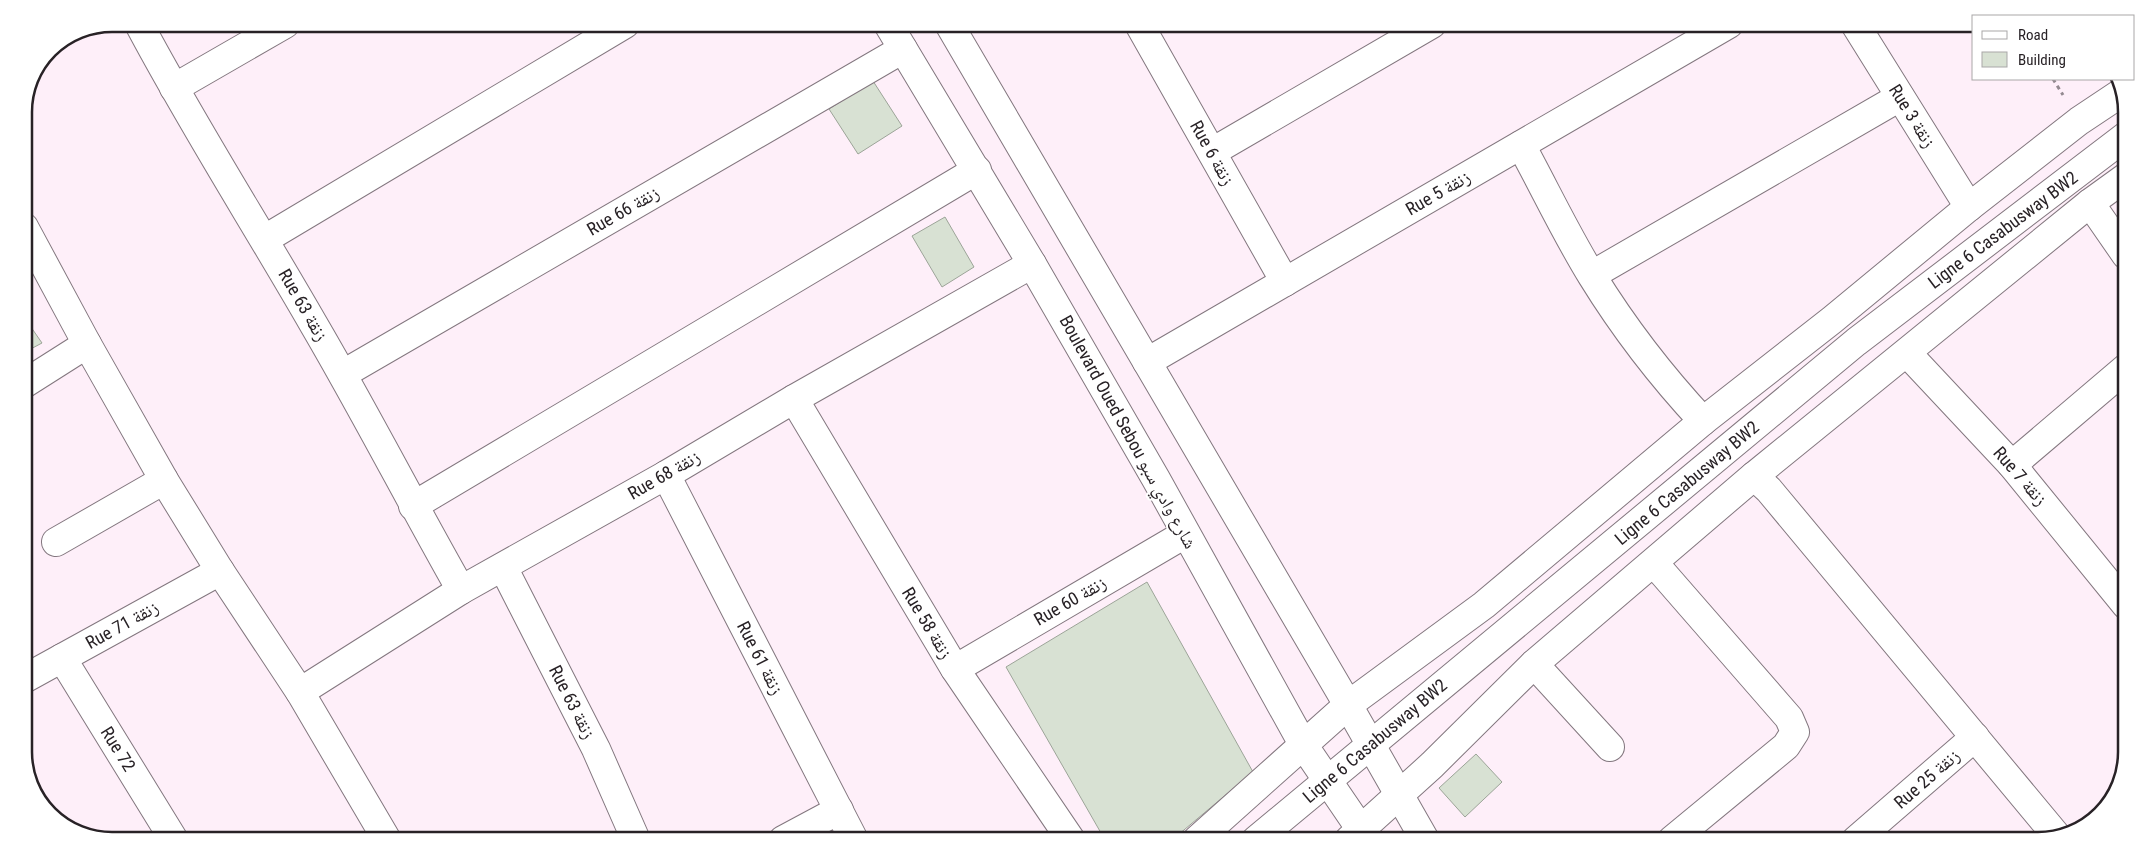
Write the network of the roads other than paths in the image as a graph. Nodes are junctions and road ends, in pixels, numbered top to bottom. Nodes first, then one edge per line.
1 (142, 32) edge
2 (270, 32) edge
3 (612, 32) edge
4 (893, 32) edge
5 (954, 32) edge
6 (1151, 32) edge
7 (1418, 32) edge
8 (1695, 32) edge
9 (1861, 32) edge
10 (903, 49) junction
11 (174, 88) junction
12 (2116, 96) edge
13 (1900, 97) junction
14 (2117, 143) edge
15 (1521, 145) junction
16 (1212, 152) junction
17 (2117, 164) edge
18 (976, 170) junction
19 (2117, 183) edge
20 (2090, 203) junction
21 (1969, 207) junction
22 (265, 240) junction
23 (2117, 242) edge
24 (33, 244) edge
25 (1032, 264) junction
26 (1592, 275) junction
27 (1285, 282) junction
28 (87, 344) junction
29 (1907, 353) junction
30 (1147, 362) junction
31 (343, 374) junction
32 (2117, 375) edge
33 (33, 378) edge
34 (794, 399) junction
35 (1703, 421) junction
36 (2012, 465) junction
37 (666, 475) junction
38 (1754, 476) junction
39 (164, 480) junction
40 (413, 506) junction
41 (1186, 534) junction
42 (56, 542) dead end
43 (1654, 563) junction
44 (503, 567) junction
45 (220, 571) junction
46 (461, 590) junction
47 (2118, 595) edge
48 (62, 658) junction
49 (1534, 664) junction
50 (954, 668) junction
51 (33, 674) edge
52 (300, 692) junction
53 (1348, 706) junction
54 (1975, 737) junction
55 (1304, 746) junction
56 (1610, 747) dead end
57 (1375, 752) junction
58 (1332, 787) junction
59 (1399, 796) junction
60 (839, 810) junction
61 (2044, 831) edge
62 (169, 832) edge
63 (382, 832) edge
64 (632, 832) edge
65 (798, 832) edge
66 (850, 832) edge
67 (1065, 832) edge
68 (1206, 832) edge
69 (1267, 832) edge
70 (1288, 832) edge
71 (1358, 832) edge
72 (1364, 832) edge
73 (1420, 832) edge
74 (1687, 832) edge
75 (1865, 832) edge

1 - 11 street, Rue 63 زنقة
2 - 11 street
3 - 22 street
4 - 10 street, Boulevard Oued Sebou شارع وادي سبو
5 - 30 street
6 - 16 street, Rue 6 زنقة
7 - 16 street
8 - 15 street, Rue 5 زنقة
9 - 13 street, Rue 3 زنقة
10 - 18 street, Boulevard Oued Sebou شارع وادي سبو
10 - 31 street, Rue 66 زنقة
11 - 22 street, Rue 63 زنقة
12 - 21 street
13 - 21 street, Rue 3 زنقة
13 - 26 street
14 - 57 street, Ligne 6 Casabusway BW2
15 - 26 street
15 - 27 street, Rue 5 زنقة
16 - 27 street, Rue 6 زنقة
17 - 57 street, Ligne 6 Casabusway BW2
18 - 25 street, Boulevard Oued Sebou شارع وادي سبو
18 - 40 street
19 - 20 street
20 - 23 street
20 - 29 street
21 - 35 street
22 - 31 street, Rue 63 زنقة
24 - 28 street
25 - 34 street, Rue 68 زنقة
25 - 41 street, Boulevard Oued Sebou شارع وادي سبو
26 - 35 street
27 - 30 street, Rue 5 زنقة
28 - 33 street
28 - 39 street
29 - 36 street, Rue 7 زنقة
29 - 38 street
30 - 53 street
31 - 40 street, Rue 63 زنقة
32 - 36 street
34 - 37 street, Rue 68 زنقة
34 - 50 street, Rue 58 زنقة
35 - 53 street
36 - 47 street, Rue 7 زنقة
37 - 44 street, Rue 68 زنقة
37 - 60 street, Rue 61 زنقة
38 - 43 street
38 - 54 street
39 - 42 street
39 - 45 street
40 - 46 street, Rue 63 زنقة
41 - 50 street, Rue 60 زنقة
41 - 55 street, Boulevard Oued Sebou شارع وادي سبو
43 - 49 street
43 - 74 street
44 - 46 street, Rue 68 زنقة
44 - 64 street, Rue 63 زنقة
45 - 48 street, Rue 71 زنقة
45 - 52 street
46 - 52 street, Rue 68 زنقة
48 - 51 street, Rue 71 زنقة
48 - 62 street, Rue 72
49 - 56 street
49 - 59 street
50 - 67 street, Rue 58 زنقة
52 - 63 street
53 - 55 street
53 - 57 street
54 - 61 street
54 - 75 street, Rue 25 زنقة
55 - 58 street, Boulevard Oued Sebou شارع وادي سبو
55 - 68 street
57 - 58 street, Ligne 6 Casabusway BW2
57 - 59 street
58 - 69 street, Ligne 6 Casabusway BW2
58 - 70 street, Ligne 6 Casabusway BW2
58 - 71 street, Boulevard Oued Sebou شارع وادي سبو
59 - 72 street
59 - 73 street
60 - 65 street
60 - 66 street, Rue 61 زنقة

